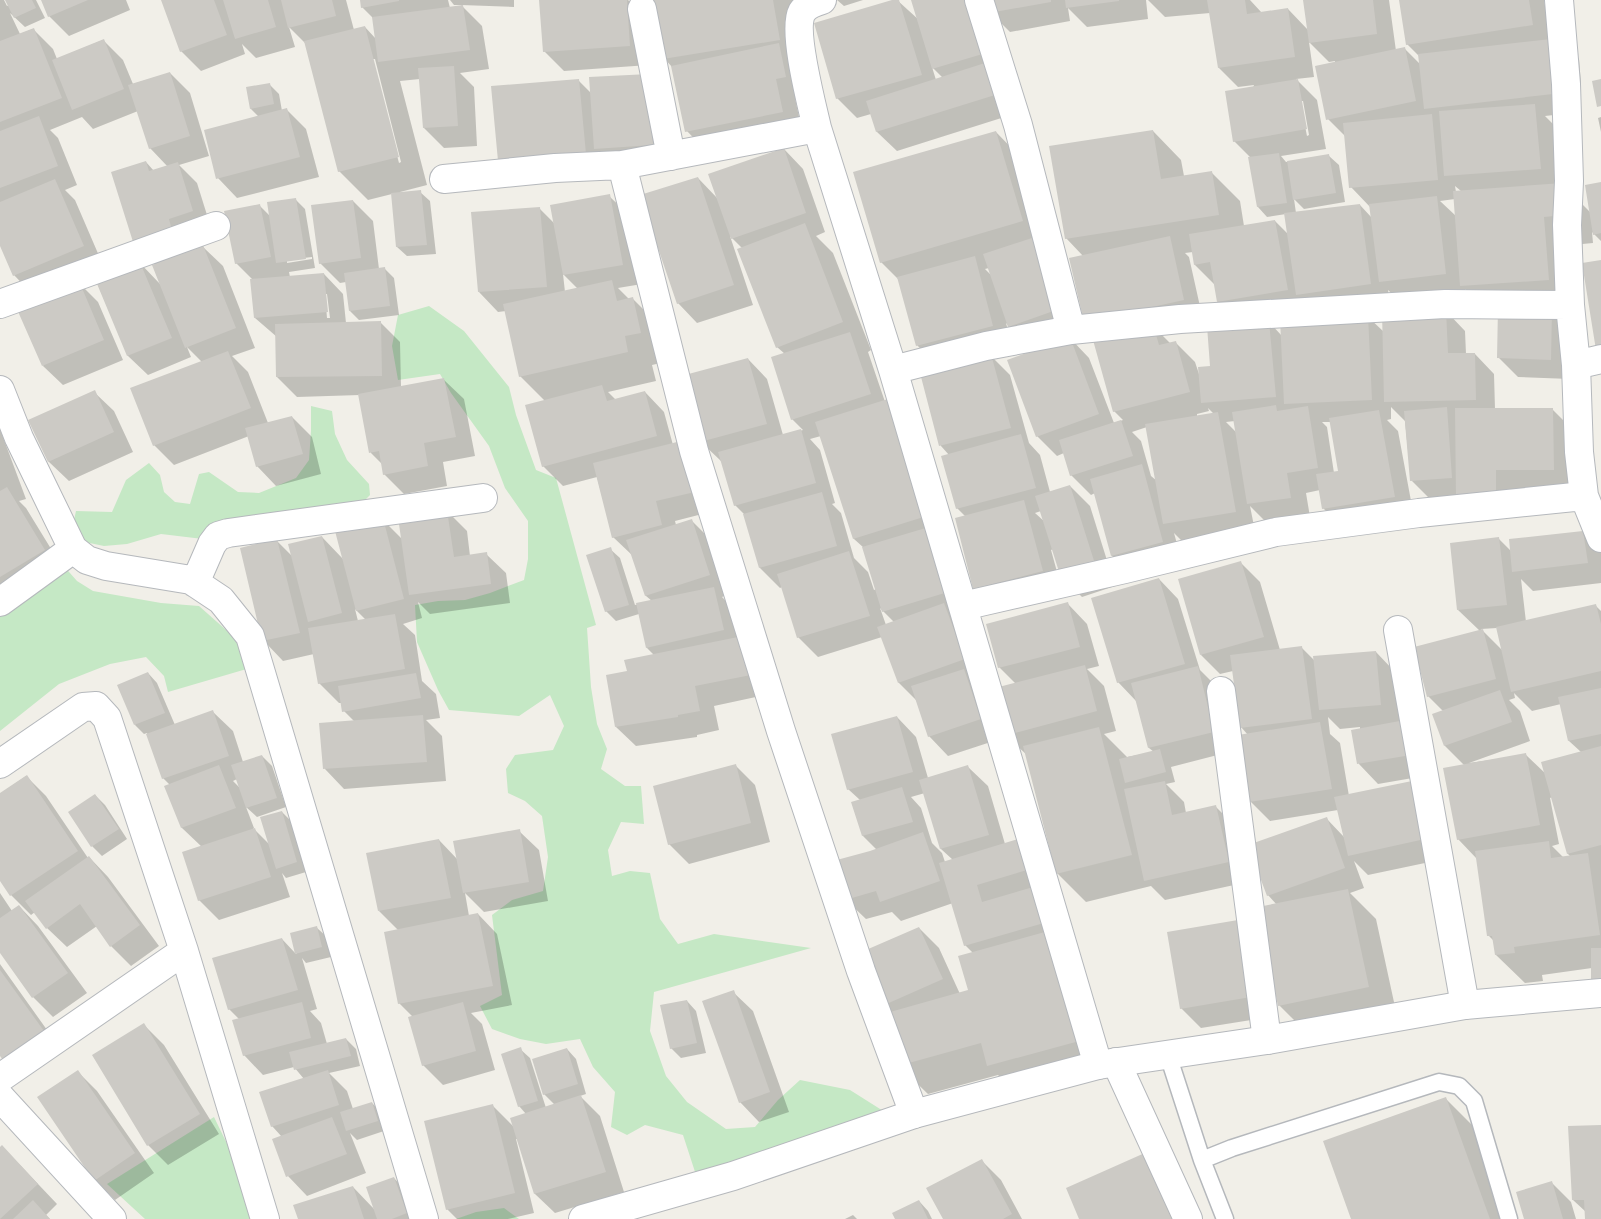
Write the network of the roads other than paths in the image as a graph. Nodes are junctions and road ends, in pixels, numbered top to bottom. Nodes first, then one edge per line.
1 (822, 0) edge
2 (978, 0) edge
3 (1559, 0) edge
4 (642, 9) dead end
5 (817, 128) junction
6 (671, 156) junction
7 (622, 165) junction
8 (444, 179) dead end
9 (216, 226) dead end
10 (0, 304) edge
11 (1570, 305) junction
12 (1071, 330) junction
13 (1588, 362) edge
14 (893, 370) junction
15 (0, 390) edge
16 (1584, 496) junction
17 (483, 498) dead end
18 (1601, 538) edge
19 (73, 549) junction
20 (195, 583) junction
21 (0, 602) edge
22 (963, 606) junction
23 (1398, 630) dead end
24 (1221, 691) dead end
25 (0, 764) edge
26 (184, 951) junction
27 (1601, 993) edge
28 (1465, 1005) junction
29 (1267, 1040) junction
30 (1168, 1054) junction
31 (1107, 1064) junction
32 (0, 1078) edge
33 (0, 1097) edge
34 (914, 1114) junction
35 (1202, 1160) junction
36 (590, 1217) edge
37 (112, 1219) edge
38 (265, 1219) edge
39 (424, 1219) edge
40 (1188, 1219) edge
41 (1224, 1219) edge
42 (1509, 1219) edge

1 - 5 street
2 - 12 street
3 - 11 street
4 - 6 street
5 - 6 street
5 - 14 street
6 - 7 street
7 - 8 street
7 - 34 street
9 - 10 street
11 - 12 street
11 - 13 street
12 - 14 street
13 - 16 street
14 - 22 street
15 - 19 street
16 - 18 street
16 - 22 street
17 - 20 street
19 - 20 street
19 - 21 street
20 - 39 street
22 - 31 street
23 - 28 street
24 - 29 street
25 - 26 street
26 - 32 street
26 - 38 street
27 - 28 street
28 - 29 street
29 - 30 street
30 - 31 street
30 - 35 lane
31 - 34 street
31 - 40 street
33 - 37 street
34 - 36 street
35 - 41 lane
35 - 42 lane

